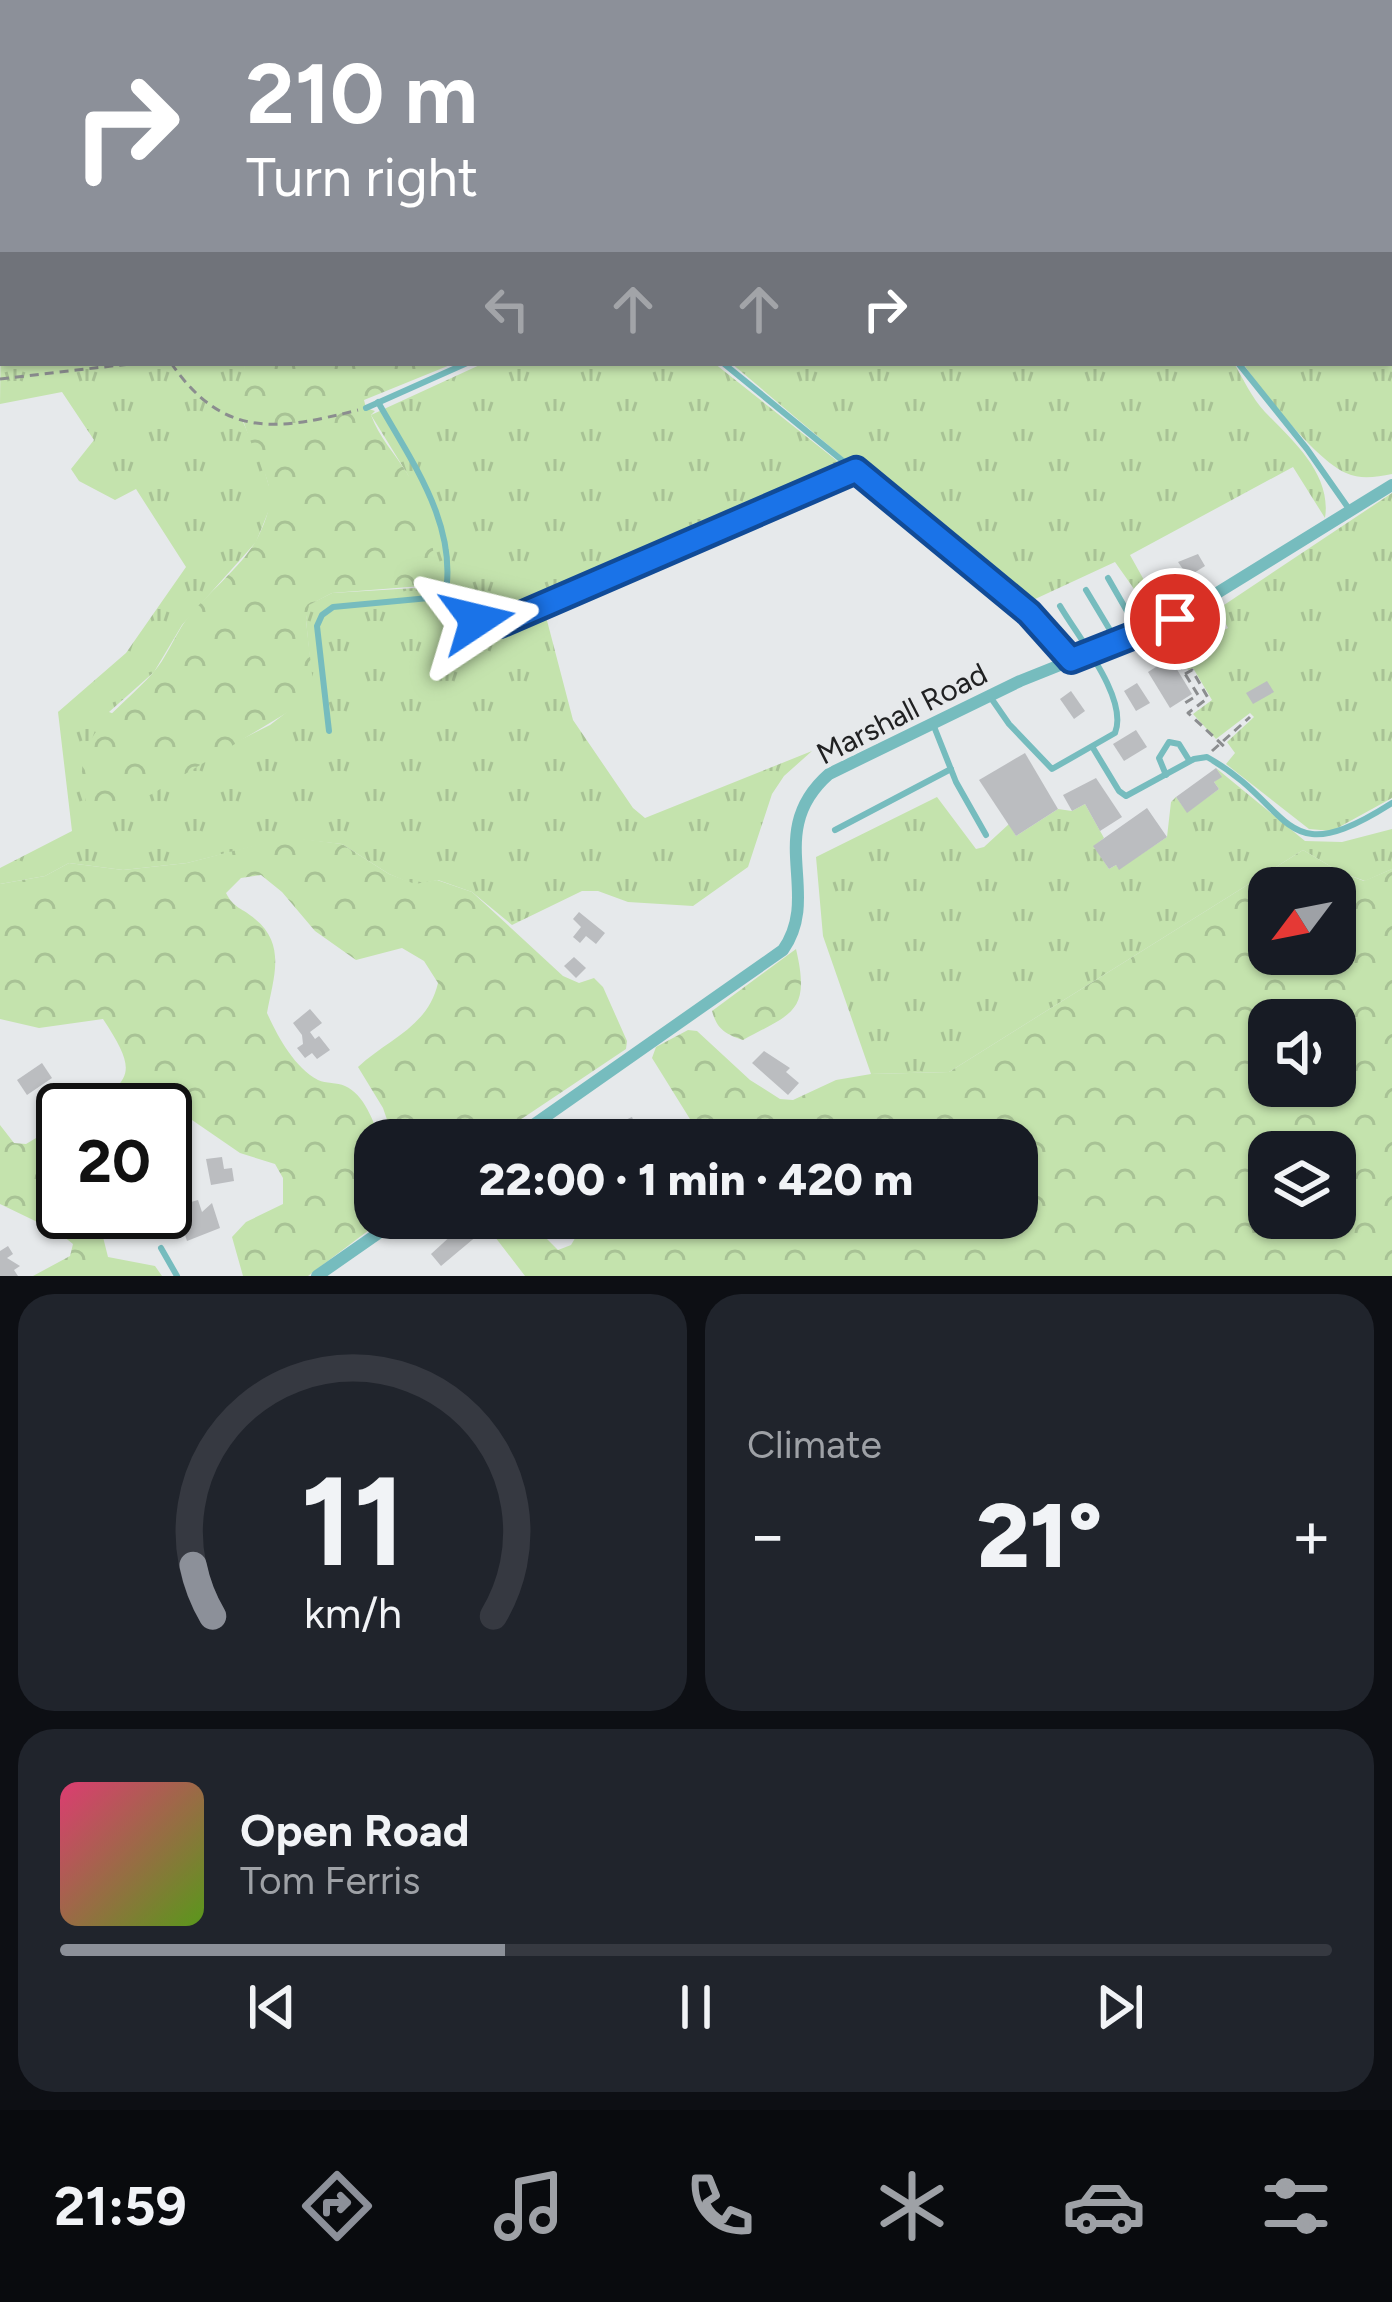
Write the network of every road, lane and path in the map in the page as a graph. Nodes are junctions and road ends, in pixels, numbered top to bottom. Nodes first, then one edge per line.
1 (112, 366) edge
2 (174, 366) edge
3 (460, 366) edge
4 (727, 366) edge
5 (1240, 366) edge
6 (0, 379) edge
7 (378, 402) junction
8 (366, 408) joint
9 (856, 470) junction
10 (1392, 485) edge
11 (1351, 512) junction
12 (1108, 578) dead end
13 (1086, 590) dead end
14 (444, 602) junction
15 (1060, 606) dead end
16 (1157, 628) junction
17 (1141, 635) junction
18 (1118, 644) junction
19 (1088, 654) junction
20 (1071, 660) junction
21 (1160, 664) dead end
22 (1185, 674) junction
23 (990, 695) junction
24 (1183, 700) dead end
25 (1250, 717) dead end
26 (932, 722) junction
27 (329, 731) dead end
28 (1220, 743) junction
29 (1093, 748) junction
30 (1228, 750) dead end
31 (1208, 757) junction
32 (1190, 761) junction
33 (951, 769) junction
34 (1166, 775) junction
35 (1392, 803) edge
36 (835, 830) dead end
37 (986, 835) dead end
38 (542, 1119) edge
39 (370, 1239) edge
40 (161, 1248) dead end
41 (177, 1276) edge
42 (317, 1276) edge

1 - 6 path
2 - 8 path
3 - 7 lane
4 - 9 lane
5 - 11 lane
7 - 8 lane
7 - 14 lane
9 - 14 lane
9 - 20 lane
10 - 11 street, Marshall Road
11 - 16 street, Marshall Road
12 - 17 lane
13 - 18 lane
14 - 27 lane
15 - 19 lane
16 - 17 street, Marshall Road
16 - 22 path
17 - 18 street, Marshall Road
17 - 21 path
18 - 19 street, Marshall Road
19 - 20 street, Marshall Road
19 - 29 lane
20 - 23 street, Marshall Road
22 - 24 path
22 - 28 path
23 - 26 street, Marshall Road
23 - 29 lane
25 - 28 path
26 - 33 lane
26 - 38 street, Marshall Road
28 - 30 path
28 - 31 path
29 - 34 lane
31 - 32 lane
31 - 35 lane
32 - 34 lane
32 - 34 lane
33 - 36 lane
33 - 37 lane
39 - 42 street
40 - 41 lane

